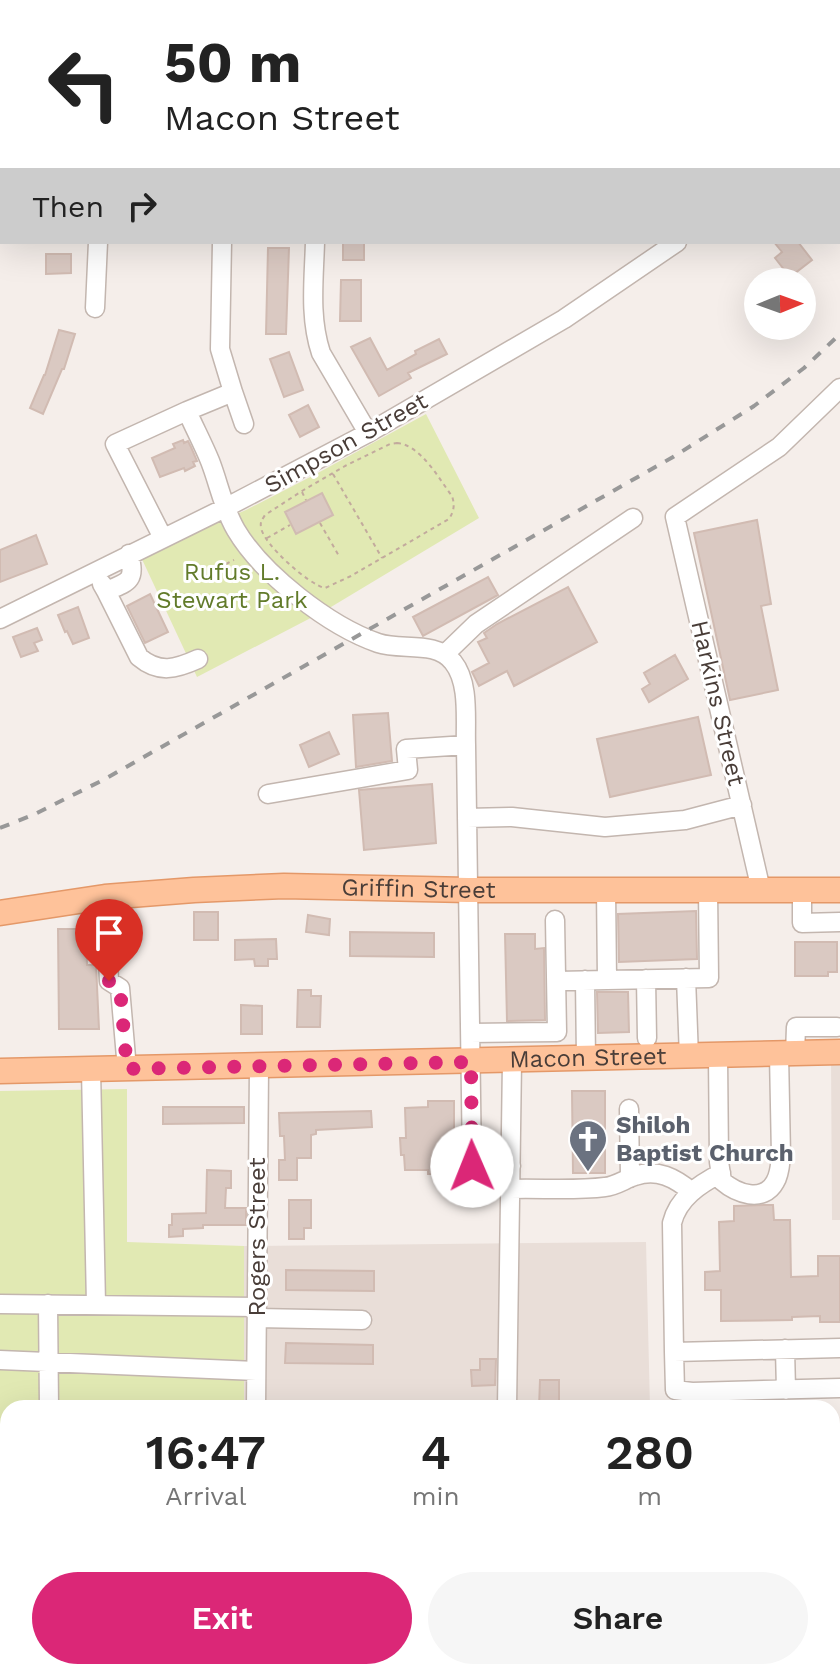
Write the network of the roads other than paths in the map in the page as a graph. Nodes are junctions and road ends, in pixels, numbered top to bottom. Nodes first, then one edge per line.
1 (98, 244) edge
2 (222, 244) edge
3 (315, 244) edge
4 (674, 244) edge
5 (95, 308) dead end
6 (840, 388) edge
7 (233, 392) junction
8 (187, 411) junction
9 (244, 424) dead end
10 (368, 433) junction
11 (225, 508) junction
12 (633, 518) dead end
13 (163, 538) junction
14 (129, 554) junction
15 (96, 570) junction
16 (106, 591) junction
17 (0, 619) edge
18 (445, 654) junction
19 (198, 659) dead end
20 (466, 745) junction
21 (268, 794) dead end
22 (742, 805) junction
23 (467, 818) junction
24 (468, 890) junction
25 (606, 890) junction
26 (708, 890) junction
27 (761, 890) junction
28 (802, 890) junction
29 (840, 890) edge
30 (105, 897) junction
31 (0, 913) edge
32 (555, 920) dead end
33 (840, 922) edge
34 (686, 978) junction
35 (646, 979) junction
36 (585, 980) junction
37 (607, 980) junction
38 (557, 981) junction
39 (840, 1006) edge
40 (837, 1027) junction
41 (557, 1032) junction
42 (470, 1033) junction
43 (647, 1038) dead end
44 (836, 1052) edge
45 (787, 1054) junction
46 (718, 1056) junction
47 (689, 1057) junction
48 (586, 1059) junction
49 (560, 1060) junction
50 (512, 1061) junction
51 (471, 1062) junction
52 (259, 1067) junction
53 (127, 1069) junction
54 (91, 1070) junction
55 (0, 1071) edge
56 (629, 1109) dead end
57 (511, 1166) junction
58 (721, 1173) junction
59 (630, 1178) junction
60 (511, 1189) junction
61 (692, 1192) junction
62 (0, 1304) edge
63 (48, 1304) junction
64 (96, 1304) junction
65 (257, 1313) junction
66 (362, 1320) dead end
67 (840, 1348) edge
68 (785, 1349) junction
69 (674, 1352) junction
70 (0, 1360) edge
71 (48, 1362) junction
72 (256, 1371) junction
73 (840, 1388) edge
74 (786, 1390) junction
75 (49, 1400) edge
76 (256, 1400) edge
77 (507, 1400) edge

1 - 5 street
2 - 7 street
3 - 10 street
4 - 10 street, Simpson Street
6 - 22 street, Harkins Street
7 - 8 street
7 - 9 street
8 - 11 street
8 - 13 street
10 - 11 street, Simpson Street
11 - 13 street, Simpson Street
11 - 18 street
12 - 18 street
13 - 14 street, Simpson Street
14 - 15 street, Simpson Street
14 - 16 street
15 - 16 street
15 - 17 street, Simpson Street
16 - 19 street
18 - 20 street
20 - 21 street
20 - 23 street
22 - 23 street
22 - 27 street, Harkins Street
23 - 24 street
24 - 25 main road, Griffin Street
24 - 30 main road, Griffin Street
24 - 42 street
25 - 26 main road, Griffin Street
25 - 37 street
26 - 27 main road, Griffin Street
26 - 34 street
27 - 28 main road, Griffin Street
28 - 29 main road, Griffin Street
28 - 33 street
30 - 31 main road, Griffin Street
30 - 53 street
32 - 38 street
34 - 35 street
34 - 47 street
35 - 37 street
35 - 43 street
36 - 37 street
36 - 38 street
36 - 48 street
38 - 41 street
39 - 40 street
40 - 44 street
40 - 45 street
41 - 42 street
41 - 49 street
42 - 51 street
44 - 45 main road, Macon Street
45 - 46 main road, Macon Street
45 - 58 street
46 - 47 main road, Macon Street
46 - 58 street
47 - 48 main road, Macon Street
48 - 49 main road, Macon Street
49 - 50 main road, Macon Street
50 - 51 main road, Macon Street
50 - 57 street
51 - 52 main road, Macon Street
51 - 57 street
52 - 53 main road, Macon Street
52 - 65 street, Rogers Street
53 - 54 main road, Macon Street
54 - 55 main road, Macon Street
54 - 64 street
56 - 59 street
57 - 60 street
58 - 61 street
59 - 60 street
59 - 61 street
60 - 77 street
61 - 69 street
62 - 63 street
63 - 64 street
63 - 71 street
64 - 65 street
65 - 66 street
65 - 72 street, Rogers Street
67 - 68 street
68 - 69 street
68 - 74 street
69 - 74 street
70 - 71 street
71 - 72 street
71 - 75 street
72 - 76 street, Rogers Street
73 - 74 street

